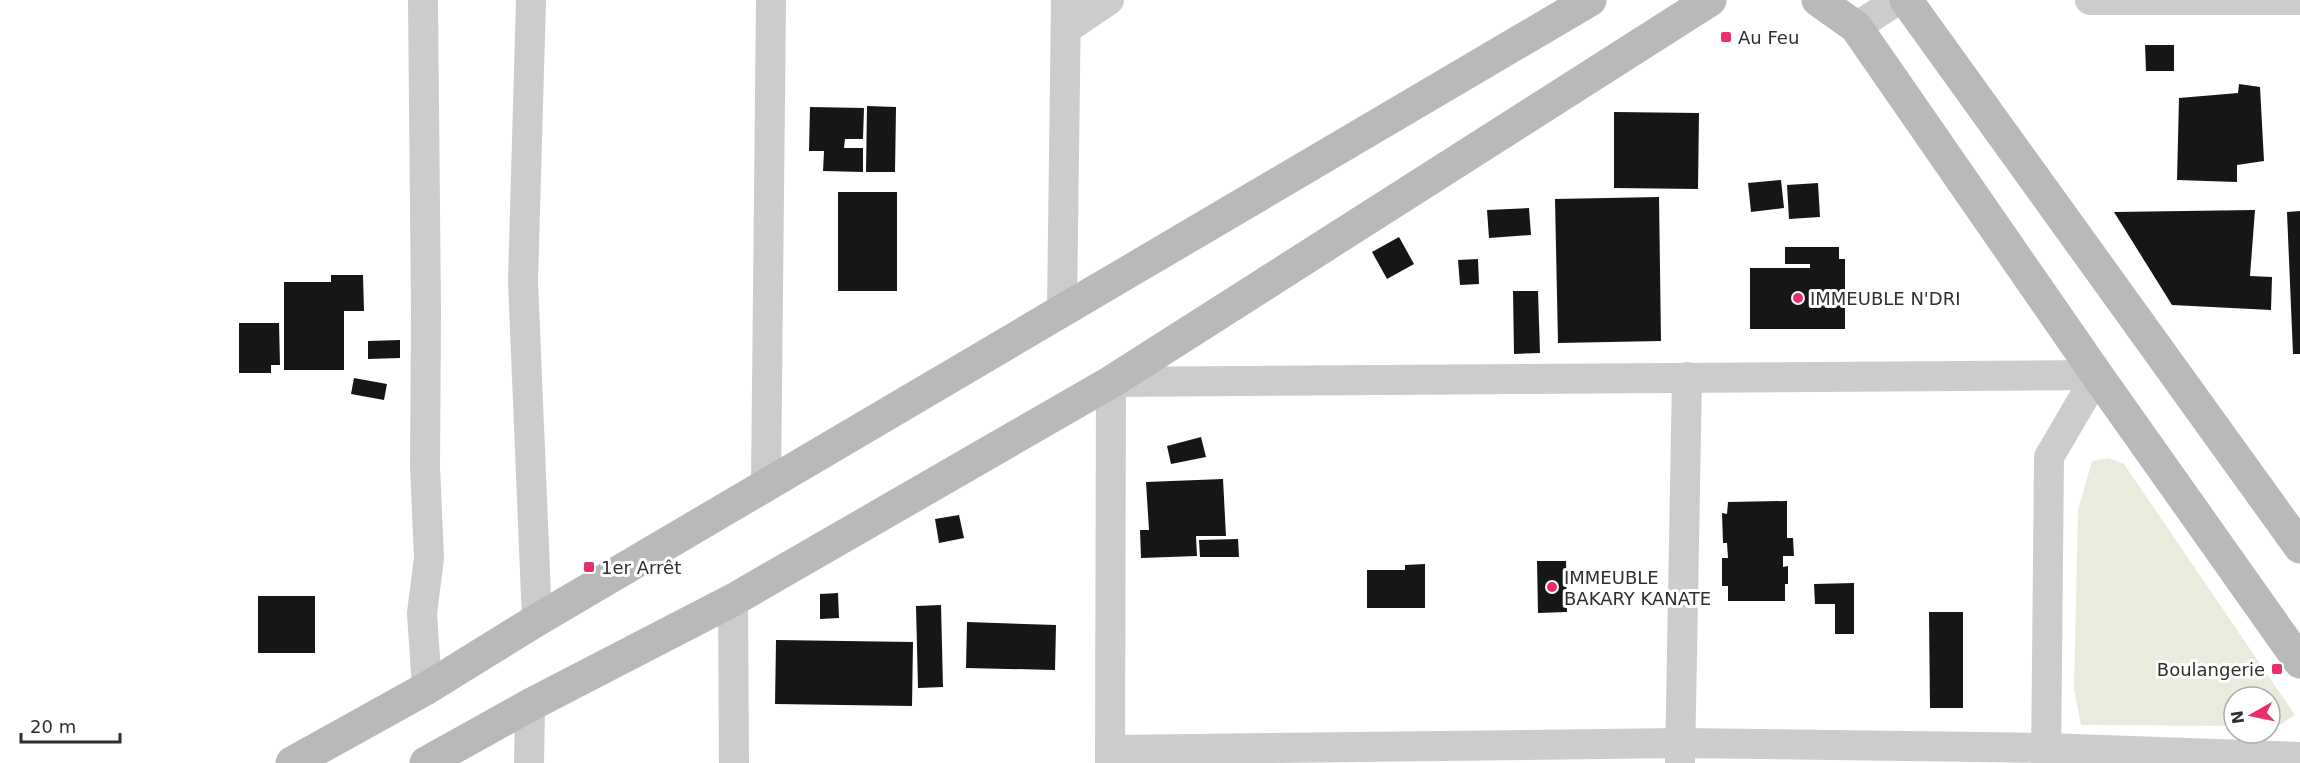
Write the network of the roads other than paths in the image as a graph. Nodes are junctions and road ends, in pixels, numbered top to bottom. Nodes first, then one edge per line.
1 (423, 0) edge
2 (531, 0) edge
3 (771, 0) edge
4 (1066, 0) edge
5 (1109, 0) edge
6 (1590, 0) edge
7 (1710, 0) edge
8 (1818, 0) edge
9 (1898, 0) edge
10 (1906, 0) edge
11 (2090, 0) edge
12 (2300, 0) edge
13 (1856, 27) junction
14 (1066, 29) junction
15 (1062, 311) junction
16 (2097, 375) junction
17 (1688, 378) junction
18 (1111, 382) junction
19 (766, 484) junction
20 (2300, 547) edge
21 (733, 600) junction
22 (537, 620) junction
23 (2300, 662) edge
24 (427, 688) junction
25 (530, 705) junction
26 (1680, 753) edge
27 (2046, 755) edge
28 (1110, 757) edge
29 (2300, 757) edge
30 (292, 763) edge
31 (426, 763) edge
32 (529, 763) edge
33 (734, 763) edge

1 - 24 street
2 - 22 street
3 - 19 street
4 - 14 street
5 - 14 street
6 - 15 main road
7 - 18 main road
8 - 13 main road
9 - 13 street
10 - 20 main road
11 - 12 street
13 - 16 main road
14 - 15 street
15 - 19 main road
16 - 17 street
16 - 23 main road
16 - 27 street
17 - 18 street
17 - 26 street
18 - 21 main road
18 - 28 street
19 - 22 main road
21 - 25 main road
21 - 33 street
22 - 24 main road
24 - 30 main road
25 - 31 main road
25 - 32 street
26 - 27 street
26 - 28 street
27 - 29 street

